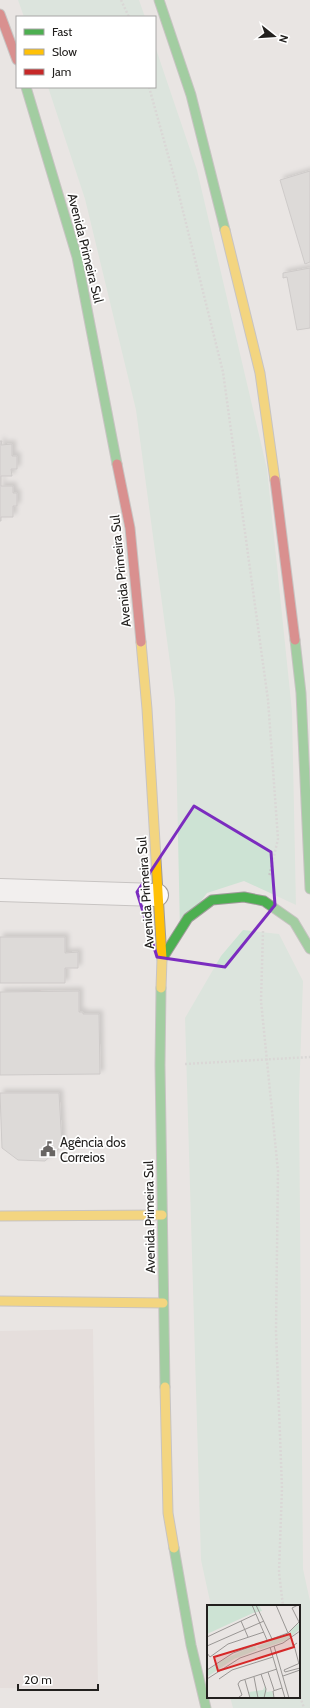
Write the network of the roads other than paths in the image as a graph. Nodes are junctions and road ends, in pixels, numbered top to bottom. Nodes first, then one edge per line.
1 (159, 0) edge
2 (0, 14) edge
3 (16, 57) edge
4 (26, 88) edge
5 (310, 889) edge
6 (0, 890) edge
7 (157, 895) junction
8 (310, 949) edge
9 (162, 959) junction
10 (162, 1215) junction
11 (0, 1216) edge
12 (0, 1301) edge
13 (163, 1304) junction
14 (206, 1708) edge

1 - 5 main road
2 - 3 main road
4 - 7 main road, Avenida Primeira Sul
6 - 7 street
7 - 9 main road, Avenida Primeira Sul
8 - 9 main road
9 - 10 main road, Avenida Primeira Sul
10 - 11 main road
10 - 13 main road, Avenida Primeira Sul
12 - 13 main road
13 - 14 main road, Avenida Primeira Sul

